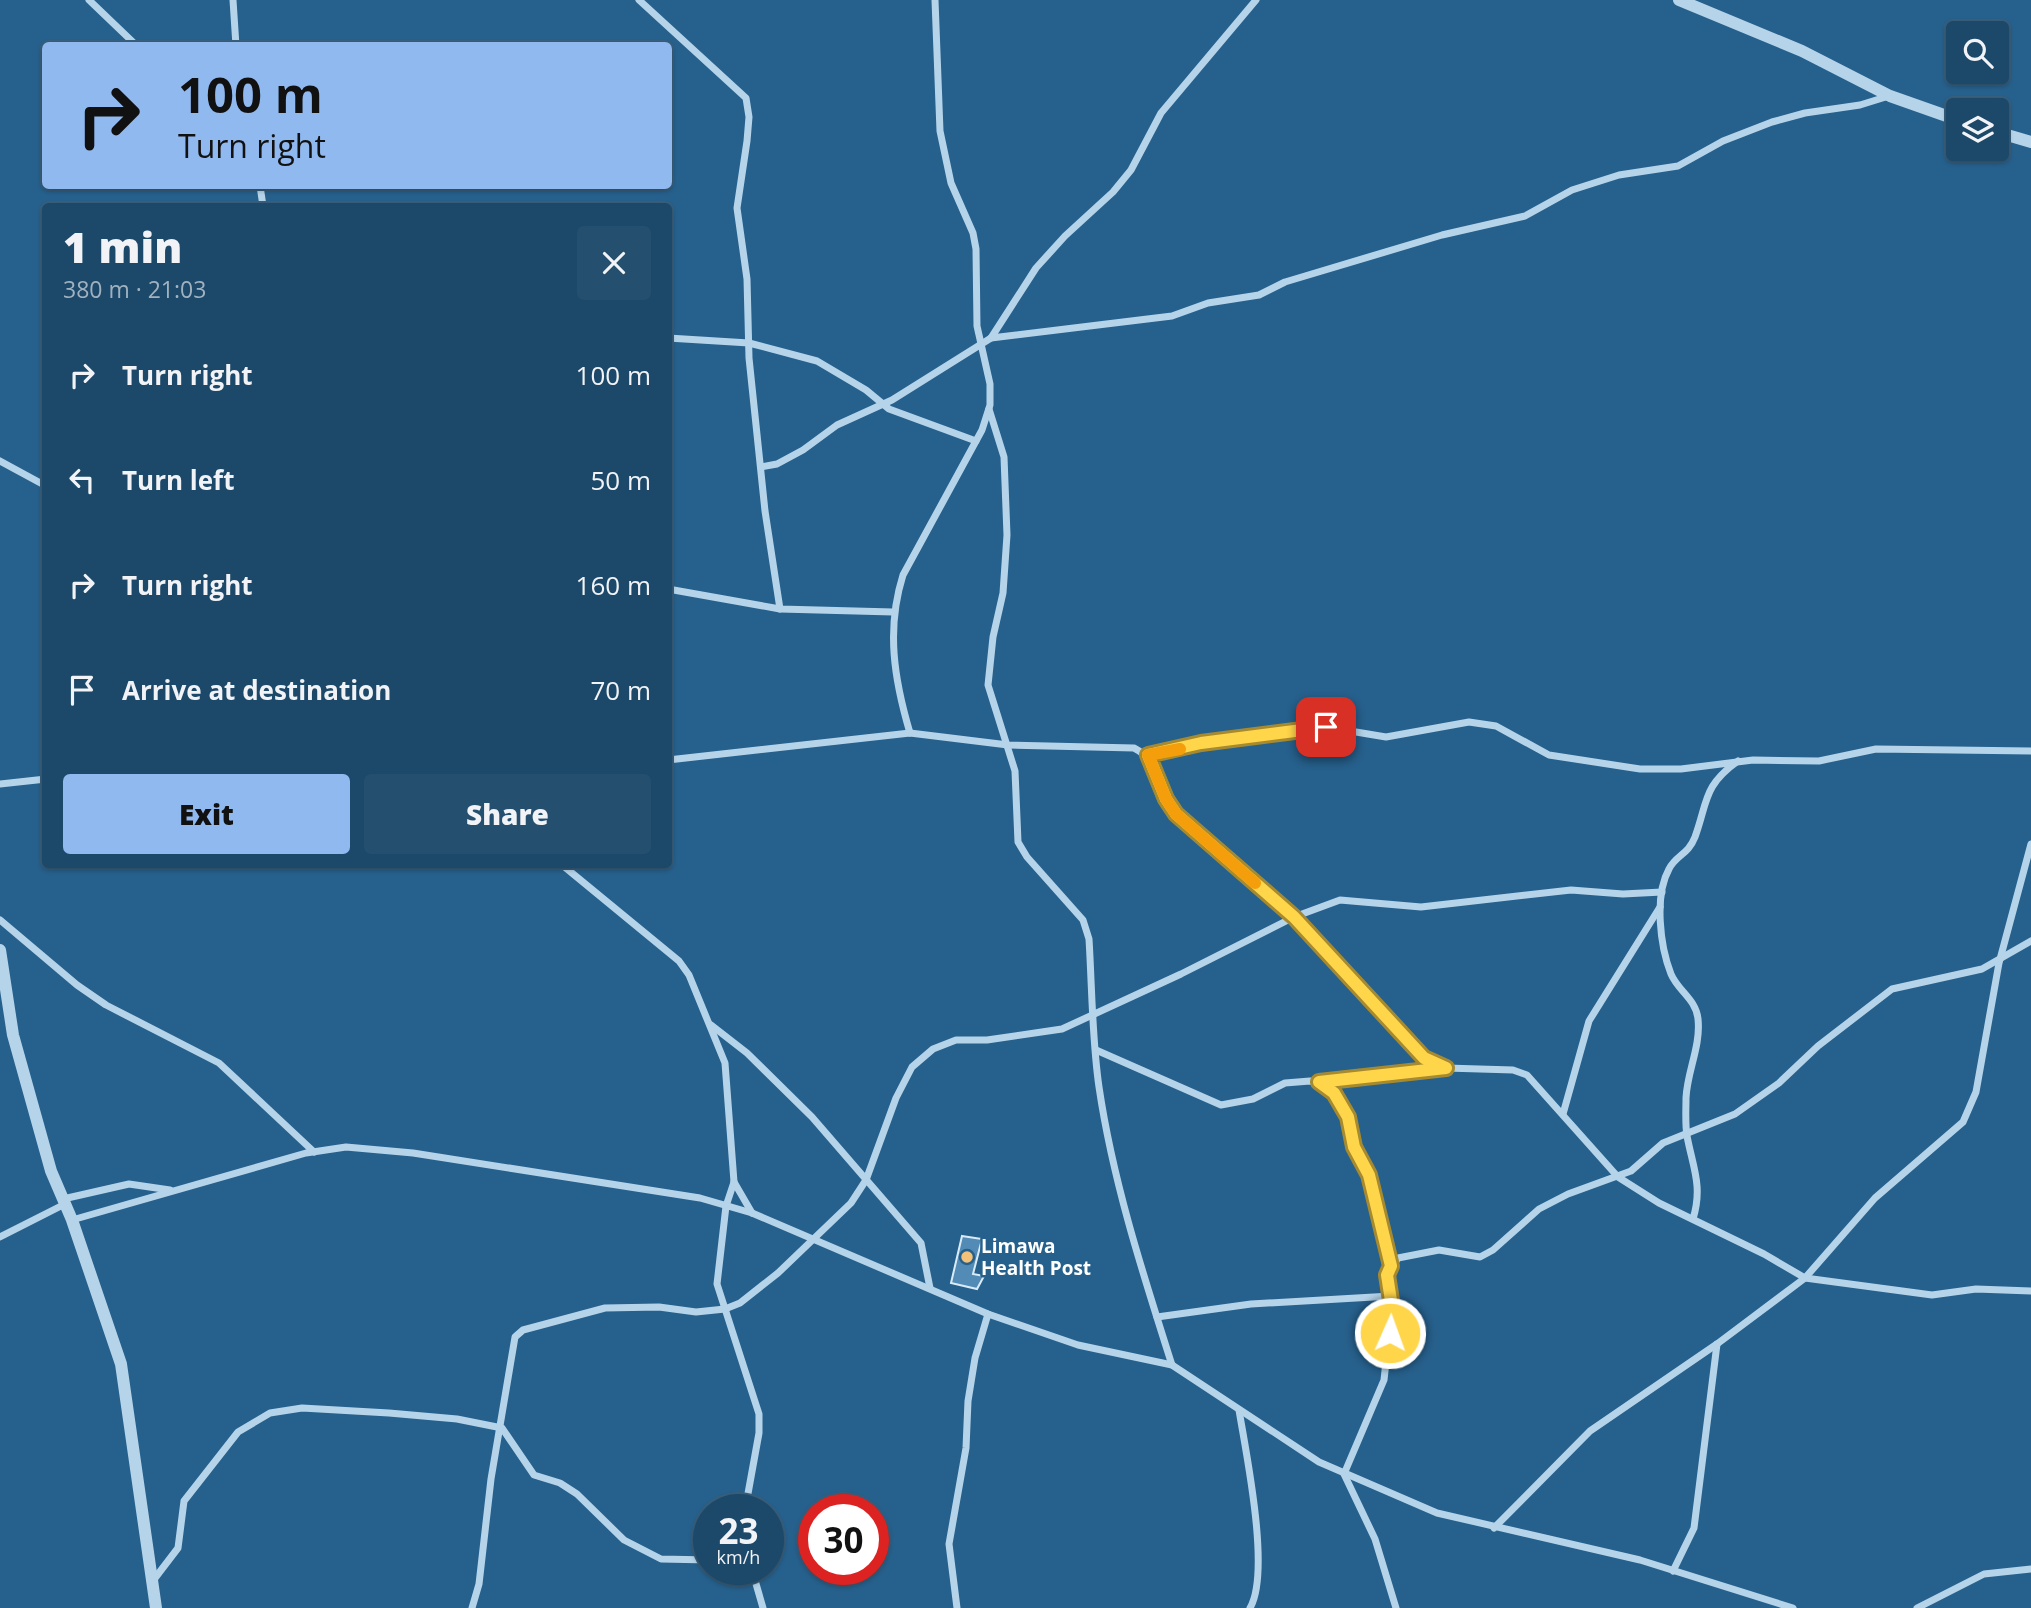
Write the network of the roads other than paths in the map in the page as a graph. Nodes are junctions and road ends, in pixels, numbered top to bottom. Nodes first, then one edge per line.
1 (89, 0) edge
2 (233, 0) edge
3 (639, 0) edge
4 (935, 0) edge
5 (1256, 0) edge
6 (1679, 0) edge
7 (133, 42) edge
8 (236, 42) edge
9 (1890, 96) junction
10 (1946, 116) edge
11 (2009, 136) edge
12 (2031, 142) edge
13 (672, 338) edge
14 (991, 338) junction
15 (749, 343) junction
16 (980, 344) junction
17 (883, 404) junction
18 (989, 409) junction
19 (976, 442) junction
20 (0, 461) edge
21 (761, 467) junction
22 (42, 484) edge
23 (672, 590) edge
24 (780, 609) junction
25 (893, 612) junction
26 (910, 733) junction
27 (1008, 746) junction
28 (2031, 751) edge
29 (1148, 755) junction
30 (672, 760) edge
31 (1739, 761) junction
32 (42, 779) edge
33 (0, 784) edge
34 (2031, 844) edge
35 (566, 868) edge
36 (1662, 892) junction
37 (1660, 907) junction
38 (1294, 917) junction
39 (0, 920) edge
40 (2031, 941) edge
41 (0, 950) edge
42 (2000, 960) junction
43 (1094, 1012) junction
44 (707, 1022) junction
45 (1097, 1050) junction
46 (1446, 1068) junction
47 (1319, 1082) junction
48 (1563, 1114) junction
49 (1687, 1135) junction
50 (314, 1152) junction
51 (1618, 1177) junction
52 (866, 1180) junction
53 (734, 1182) junction
54 (170, 1190) junction
55 (64, 1202) junction
56 (726, 1206) junction
57 (752, 1213) junction
58 (1693, 1219) junction
59 (72, 1220) junction
60 (0, 1237) edge
61 (814, 1239) junction
62 (1391, 1266) junction
63 (1805, 1278) junction
64 (930, 1288) junction
65 (2031, 1291) edge
66 (1391, 1296) junction
67 (724, 1309) junction
68 (988, 1314) junction
69 (1157, 1317) junction
70 (1717, 1344) junction
71 (1172, 1365) junction
72 (1239, 1410) junction
73 (502, 1428) junction
74 (1344, 1474) junction
75 (748, 1494) edge
76 (1494, 1528) junction
77 (693, 1560) edge
78 (2031, 1569) edge
79 (1673, 1571) junction
80 (152, 1582) junction
81 (756, 1585) edge
82 (1256, 1604) edge
83 (156, 1608) edge
84 (472, 1608) edge
85 (763, 1608) edge
86 (957, 1608) edge
87 (1250, 1608) edge
88 (1396, 1608) edge
89 (1793, 1608) edge
90 (1917, 1608) edge

1 - 7 street
2 - 8 street
3 - 15 street
4 - 16 street
5 - 14 street
6 - 9 street
9 - 10 street
9 - 14 street
11 - 12 street
13 - 15 street
14 - 16 street
15 - 17 street
15 - 21 street
16 - 17 street
16 - 18 street
17 - 19 street
17 - 21 street
18 - 19 street
18 - 27 street
19 - 25 street
20 - 22 street
21 - 24 street
23 - 24 street
24 - 25 street
25 - 26 street
26 - 27 street
26 - 30 street
27 - 29 street
27 - 43 street
28 - 31 street
29 - 31 street
29 - 38 street
31 - 36 street
32 - 33 street
34 - 42 street
35 - 44 street
36 - 37 street
36 - 38 street
37 - 48 street
37 - 49 street
38 - 43 street
38 - 46 street
39 - 50 street
40 - 42 street
41 - 55 street
42 - 49 street
42 - 63 street
43 - 45 street
43 - 52 street
44 - 52 street
44 - 53 street
45 - 47 street
45 - 69 street
46 - 47 street
46 - 48 street
47 - 62 street
48 - 51 street
49 - 51 street
49 - 58 street
50 - 54 street
50 - 56 street
51 - 58 street
51 - 62 street
52 - 61 street
52 - 64 street
53 - 56 street
53 - 57 street
54 - 55 street
54 - 59 street
55 - 59 street
55 - 60 street
56 - 57 street
56 - 67 street
57 - 61 street
58 - 63 street
59 - 80 street
61 - 64 street
61 - 67 street
62 - 66 street
63 - 65 street
63 - 70 street
64 - 68 street
66 - 69 street
66 - 74 street
67 - 73 street
67 - 75 street
68 - 71 street
68 - 86 street
69 - 71 street
70 - 76 street
70 - 79 street
71 - 72 street
72 - 74 street
72 - 82 street
73 - 77 street
73 - 80 street
73 - 84 street
74 - 76 street
74 - 88 street
76 - 79 street
78 - 90 street
79 - 89 street
80 - 83 street
81 - 85 street
82 - 87 street

